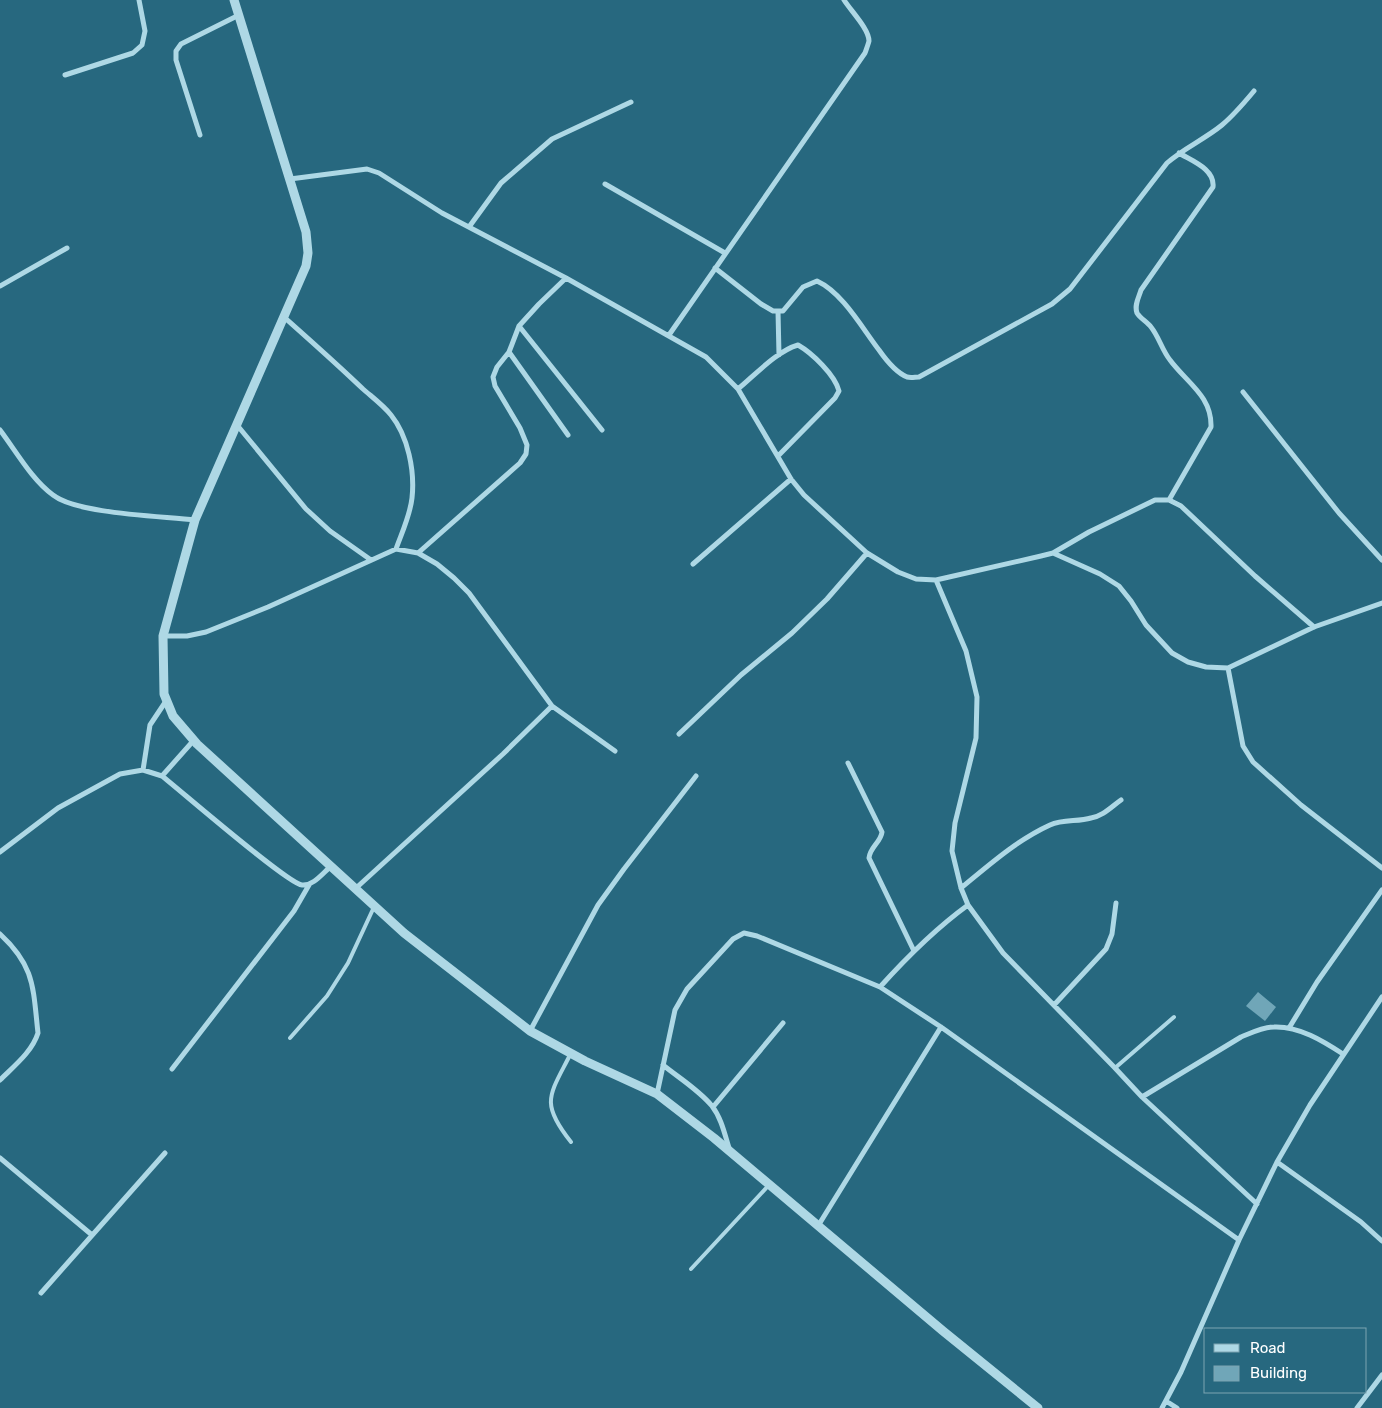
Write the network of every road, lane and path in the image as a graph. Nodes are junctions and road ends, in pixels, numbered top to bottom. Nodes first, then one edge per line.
1 (139, 0) edge
2 (234, 0) edge
3 (844, 0) edge
4 (239, 15) junction
5 (65, 75) dead end
6 (1254, 91) dead end
7 (631, 102) dead end
8 (200, 135) dead end
9 (1179, 153) junction
10 (290, 179) junction
11 (605, 184) dead end
12 (469, 227) junction
13 (67, 248) dead end
14 (725, 253) junction
15 (714, 268) junction
16 (566, 278) junction
17 (0, 286) edge
18 (778, 311) junction
19 (284, 317) junction
20 (519, 326) junction
21 (669, 335) junction
22 (509, 352) junction
23 (779, 355) junction
24 (738, 389) junction
25 (1244, 392) dead end
26 (237, 424) junction
27 (0, 430) edge
28 (602, 430) dead end
29 (568, 435) dead end
30 (778, 456) junction
31 (791, 480) junction
32 (1169, 500) junction
33 (195, 520) junction
34 (396, 548) junction
35 (1054, 552) junction
36 (418, 553) junction
37 (867, 553) junction
38 (371, 560) junction
39 (1382, 560) edge
40 (693, 564) dead end
41 (936, 580) junction
42 (1382, 603) edge
43 (1314, 627) junction
44 (163, 636) junction
45 (1228, 668) junction
46 (167, 700) junction
47 (552, 706) junction
48 (679, 734) dead end
49 (194, 740) junction
50 (615, 751) dead end
51 (848, 763) dead end
52 (143, 770) junction
53 (162, 776) junction
54 (696, 776) dead end
55 (1121, 800) dead end
56 (0, 852) edge
57 (330, 867) junction
58 (1382, 868) edge
59 (309, 885) junction
60 (961, 888) junction
61 (354, 889) junction
62 (1382, 890) edge
63 (1116, 903) dead end
64 (968, 905) junction
65 (374, 907) junction
66 (0, 934) edge
67 (914, 950) junction
68 (880, 987) junction
69 (1382, 997) edge
70 (1054, 1005) junction
71 (1174, 1017) dead end
72 (783, 1022) dead end
73 (941, 1027) junction
74 (1288, 1028) junction
75 (530, 1031) junction
76 (290, 1038) dead end
77 (571, 1053) junction
78 (1343, 1054) junction
79 (663, 1066) junction
80 (1115, 1068) junction
81 (172, 1069) dead end
82 (0, 1080) edge
83 (657, 1094) junction
84 (1142, 1096) junction
85 (713, 1107) junction
86 (571, 1142) dead end
87 (731, 1152) junction
88 (165, 1153) dead end
89 (0, 1158) edge
90 (1277, 1162) junction
91 (769, 1184) junction
92 (1257, 1204) junction
93 (818, 1226) junction
94 (92, 1234) junction
95 (1240, 1240) junction
96 (1382, 1241) edge
97 (691, 1270) dead end
98 (41, 1293) dead end
99 (1382, 1376) edge
100 (1166, 1401) junction
101 (1038, 1408) edge
102 (1162, 1408) edge
103 (1177, 1408) edge
104 (1357, 1408) edge

1 - 5 street
2 - 4 street
3 - 14 street
4 - 8 street
4 - 10 street
6 - 9 street
7 - 12 street
9 - 18 street
9 - 32 street
10 - 12 street
10 - 19 street
11 - 14 street
12 - 16 street
13 - 17 street
14 - 15 street
15 - 18 street
15 - 21 street
16 - 20 street
16 - 21 street
18 - 23 street
19 - 26 street
19 - 34 street
20 - 22 street
20 - 28 street
21 - 24 street
22 - 29 street
22 - 36 street
23 - 24 street
23 - 30 street
24 - 30 street
25 - 39 street
26 - 33 street
26 - 38 street
27 - 33 street
30 - 31 street
31 - 37 street
31 - 40 street
32 - 35 street
32 - 43 street
33 - 44 street
34 - 36 street
34 - 38 street
35 - 41 street
35 - 45 street
36 - 47 street
37 - 41 street
37 - 48 street
38 - 44 street
41 - 60 street
42 - 43 street
43 - 45 street
44 - 46 street
45 - 58 street
46 - 49 street
46 - 52 street
47 - 50 street
47 - 61 street
49 - 53 street
49 - 57 street
51 - 67 street
52 - 53 street
52 - 56 street
53 - 59 street
54 - 75 street
55 - 60 street
57 - 59 street
57 - 61 street
59 - 81 street
60 - 64 street
61 - 65 street
62 - 74 street
63 - 70 street
64 - 67 street
64 - 70 street
65 - 75 street
65 - 76 lane
66 - 82 street
67 - 68 street
68 - 73 street
68 - 79 street
69 - 78 street
70 - 80 street
71 - 80 lane
72 - 85 street
73 - 93 street
73 - 95 street
74 - 78 street
74 - 84 street
75 - 77 street
77 - 83 street
77 - 86 lane
78 - 90 street
79 - 83 street
79 - 85 street
80 - 84 street
83 - 87 street
84 - 92 street
85 - 87 street
87 - 91 street
88 - 94 street
89 - 94 street
90 - 92 street
90 - 96 street
91 - 93 street
91 - 97 lane
92 - 95 street
93 - 101 street
94 - 98 street
95 - 100 street
99 - 104 street
100 - 102 street
100 - 103 street

